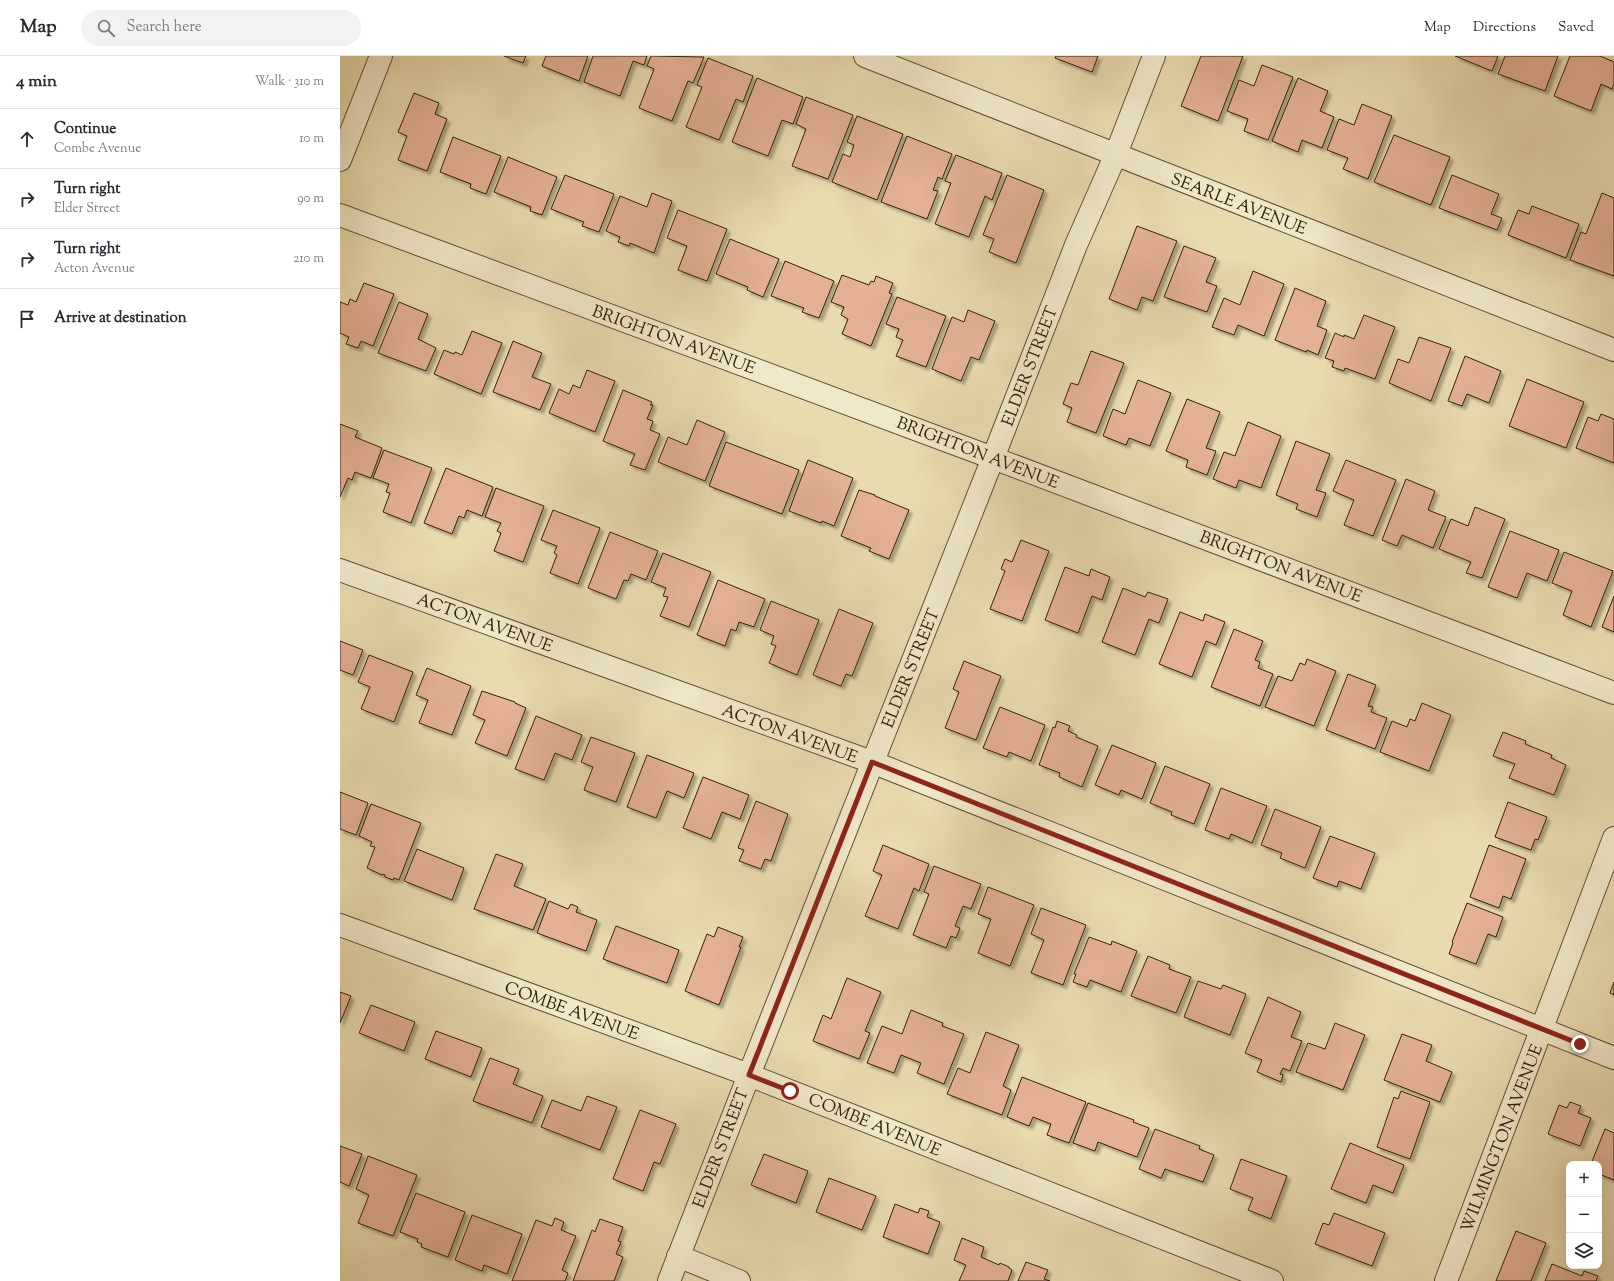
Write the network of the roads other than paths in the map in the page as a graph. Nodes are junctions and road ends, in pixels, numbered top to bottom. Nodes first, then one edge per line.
1 (381, 56) edge
2 (865, 56) edge
3 (1154, 56) edge
4 (1116, 154) junction
5 (340, 160) edge
6 (340, 215) edge
7 (1614, 350) edge
8 (993, 458) junction
9 (340, 570) edge
10 (1614, 693) edge
11 (872, 762) junction
12 (1614, 838) edge
13 (340, 925) edge
14 (1542, 1030) junction
15 (1614, 1058) edge
16 (749, 1075) junction
17 (678, 1256) junction
18 (669, 1281) edge
19 (739, 1281) edge
20 (1272, 1281) edge
21 (1446, 1281) edge

1 - 5 street
2 - 4 street, SEARLE AVENUE
3 - 4 street, ELDER STREET
4 - 7 street, SEARLE AVENUE
4 - 8 street, ELDER STREET
6 - 8 street, BRIGHTON AVENUE
8 - 10 street, BRIGHTON AVENUE
8 - 11 street, ELDER STREET
9 - 11 street, ACTON AVENUE
11 - 14 street, ACTON AVENUE
11 - 16 street, ELDER STREET
12 - 14 street, WILMINGTON AVENUE
13 - 16 street, COMBE AVENUE
14 - 15 street, ACTON AVENUE
14 - 21 street, WILMINGTON AVENUE
16 - 17 street, ELDER STREET
16 - 20 street, COMBE AVENUE
17 - 18 street, ELDER STREET
17 - 19 street

